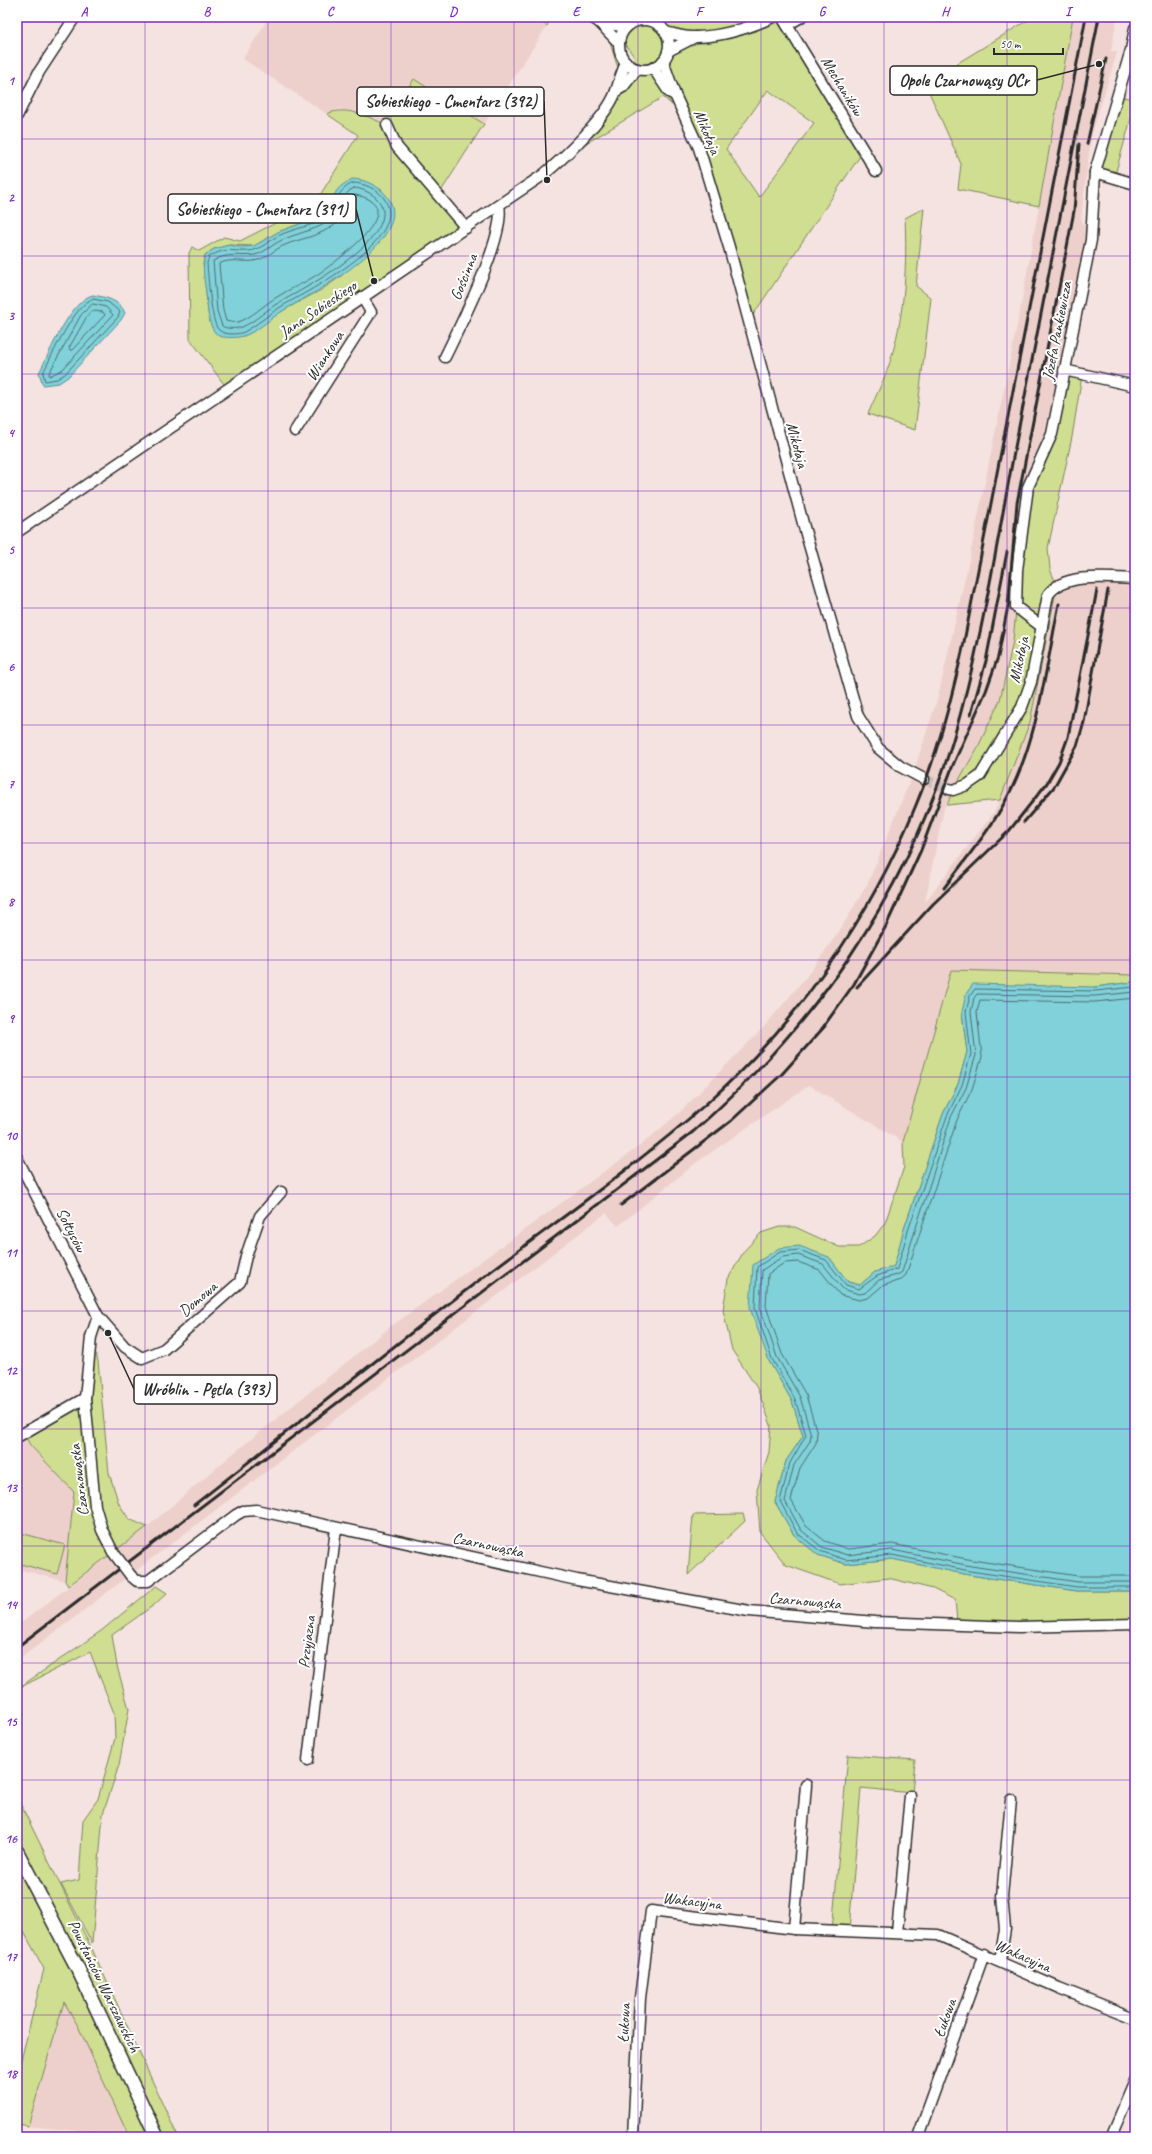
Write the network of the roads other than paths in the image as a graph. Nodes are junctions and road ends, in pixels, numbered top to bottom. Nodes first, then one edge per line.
1 (75, 17) edge
2 (773, 17) edge
3 (801, 17) edge
4 (595, 19) edge
5 (639, 19) edge
6 (652, 19) edge
7 (785, 21) edge
8 (626, 27) junction
9 (1135, 28) edge
10 (665, 32) junction
11 (695, 37) junction
12 (619, 43) junction
13 (668, 51) junction
14 (663, 61) junction
15 (626, 62) junction
16 (653, 68) junction
17 (637, 69) junction
18 (616, 91) junction
19 (675, 95) junction
20 (17, 116) edge
21 (387, 125) dead end
22 (876, 171) dead end
23 (1095, 172) junction
24 (1135, 184) edge
25 (499, 206) junction
26 (466, 228) junction
27 (362, 297) junction
28 (446, 357) dead end
29 (1064, 370) junction
30 (1135, 386) edge
31 (295, 431) dead end
32 (17, 532) edge
33 (1135, 579) edge
34 (1042, 627) junction
35 (924, 779) tunnel mouth
36 (949, 789) tunnel mouth
37 (17, 1158) edge
38 (281, 1192) dead end
39 (98, 1316) junction
40 (85, 1398) junction
41 (17, 1437) edge
42 (336, 1528) junction
43 (1135, 1624) edge
44 (308, 1760) dead end
45 (806, 1785) dead end
46 (910, 1796) dead end
47 (1011, 1800) dead end
48 (17, 1852) edge
49 (651, 1911) joint
50 (794, 1929) junction
51 (897, 1932) junction
52 (984, 1954) junction
53 (1000, 1961) junction
54 (1135, 2018) edge
55 (1135, 2081) edge
56 (157, 2137) edge
57 (633, 2137) edge
58 (918, 2137) edge
59 (1111, 2137) edge

1 - 20 street
2 - 11 street
3 - 7 street
4 - 8 street
4 - 12 street
5 - 6 street
5 - 8 street
6 - 10 street
7 - 22 street, Mechaników
8 - 12 street
9 - 23 street, Józefa Pankiewicza
10 - 11 street
10 - 13 street
11 - 13 street
12 - 15 street
13 - 14 street
14 - 16 street
14 - 19 street, Mikołaja
15 - 17 street
15 - 18 street, Jana Sobieskiego
16 - 17 street
16 - 19 street, Mikołaja
17 - 18 street, Jana Sobieskiego
18 - 25 street, Jana Sobieskiego
19 - 35 street, Mikołaja
21 - 26 street
23 - 24 street
23 - 29 street, Józefa Pankiewicza
25 - 26 street, Jana Sobieskiego
25 - 28 street, Gościnna
26 - 27 street, Jana Sobieskiego
27 - 31 street, Wiankowa
27 - 32 street, Jana Sobieskiego
29 - 30 street
29 - 34 street, Józefa Pankiewicza
33 - 34 street, Mikołaja
34 - 36 street, Mikołaja
37 - 39 street, Sołtysów
38 - 39 street, Domowa
39 - 40 street, Czarnowąska
40 - 41 street
40 - 42 street, Czarnowąska, bridge
42 - 43 street, Czarnowąska
42 - 44 street, Przyjazna
45 - 50 street
46 - 51 street
47 - 53 street
48 - 56 main road, Powstańców Warszawskich
49 - 50 street, Wakacyjna
49 - 57 street, Łukowa
50 - 51 street, Wakacyjna
51 - 52 street, Wakacyjna
52 - 53 street, Wakacyjna
52 - 58 street, Łukowa
53 - 54 street, Wakacyjna
55 - 59 street

